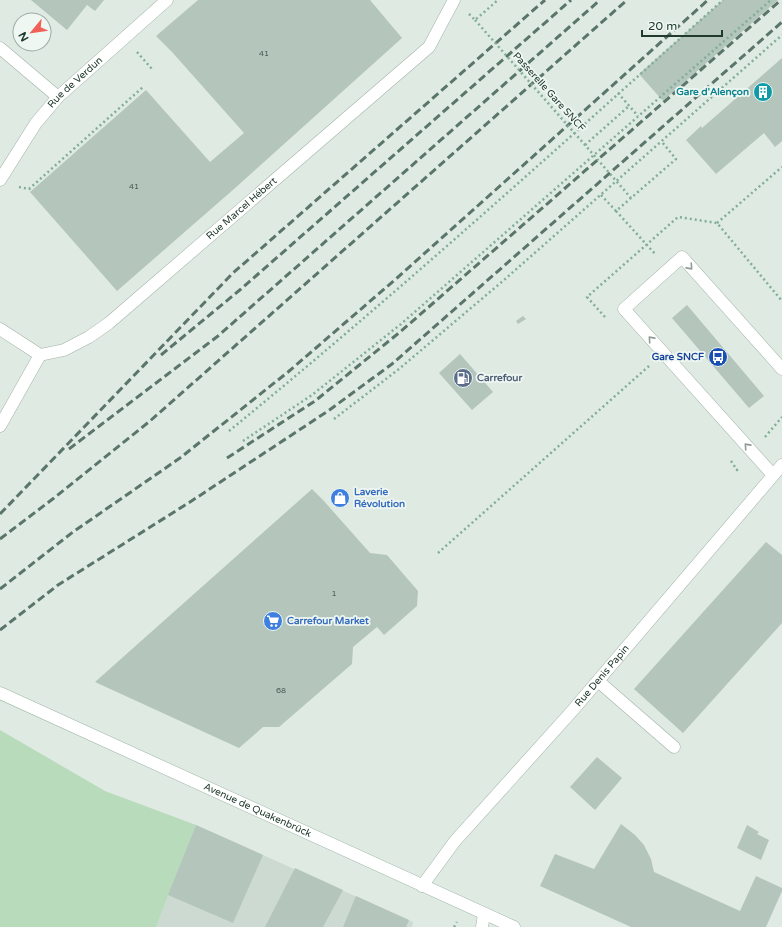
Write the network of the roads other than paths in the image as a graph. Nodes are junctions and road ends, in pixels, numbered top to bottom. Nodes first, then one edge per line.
1 (167, 0) edge
2 (454, 0) edge
3 (0, 48) edge
4 (58, 97) junction
5 (0, 180) edge
6 (0, 329) edge
7 (40, 355) junction
8 (782, 369) edge
9 (0, 426) edge
10 (782, 465) edge
11 (773, 475) junction
12 (598, 681) junction
13 (0, 693) edge
14 (674, 746) dead end
15 (422, 886) junction
16 (484, 914) junction
17 (482, 927) edge
18 (514, 927) edge

1 - 4 street, Rue de Verdun
2 - 7 street, Rue Marcel Hébert
3 - 4 street
4 - 5 street, Rue de Verdun
6 - 7 street
7 - 9 street
11 -> 8 street
10 - 11 street, Rue Denis Papin
11 - 12 street, Rue Denis Papin
12 - 14 street
12 - 15 street, Rue Denis Papin
13 - 15 street, Avenue de Quakenbrück
15 - 16 street, Avenue de Quakenbrück
16 - 17 street
16 - 18 street, Avenue de Quakenbrück

